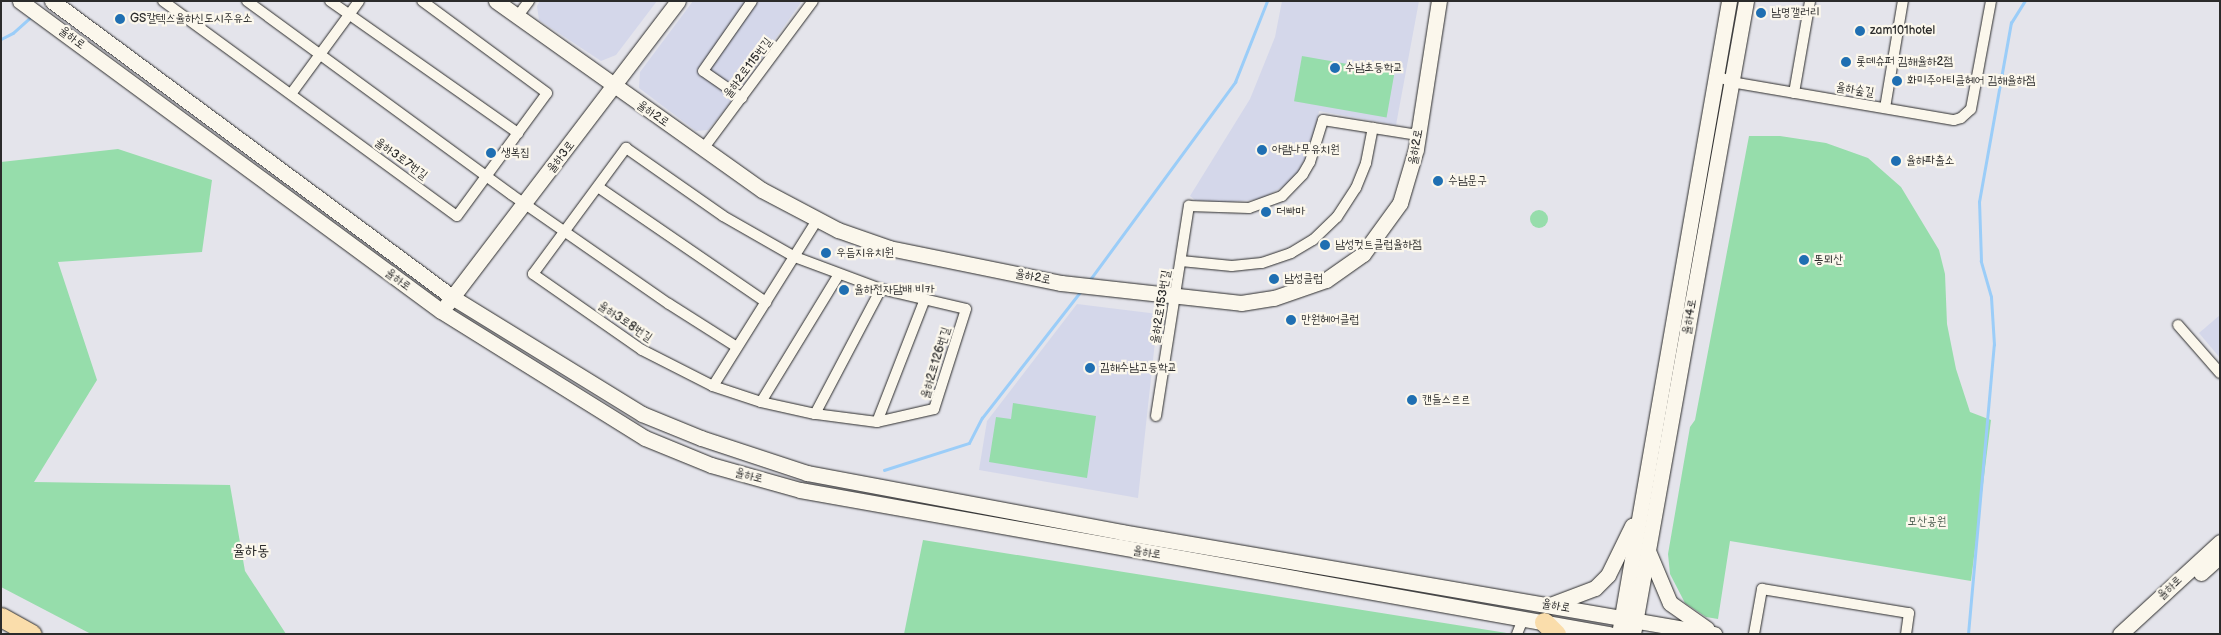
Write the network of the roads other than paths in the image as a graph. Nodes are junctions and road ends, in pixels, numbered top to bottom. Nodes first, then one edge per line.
1 (20, 1) edge
2 (163, 1) edge
3 (247, 1) edge
4 (330, 1) edge
5 (359, 1) edge
6 (422, 1) edge
7 (496, 1) edge
8 (529, 1) edge
9 (678, 1) edge
10 (752, 1) edge
11 (814, 1) edge
12 (1439, 1) edge
13 (1729, 1) edge
14 (1746, 1) edge
15 (1810, 1) edge
16 (1903, 1) edge
17 (1991, 1) edge
18 (56, 4) edge
19 (349, 15) junction
20 (517, 17) junction
21 (319, 55) junction
22 (1716, 75) junction
23 (1731, 82) junction
24 (614, 87) junction
25 (1794, 93) junction
26 (290, 94) junction
27 (742, 98) junction
28 (1885, 108) junction
29 (1373, 128) junction
30 (518, 134) junction
31 (1418, 135) junction
32 (704, 149) junction
33 (486, 176) junction
34 (598, 187) junction
35 (524, 203) junction
36 (817, 220) junction
37 (564, 232) junction
38 (795, 257) junction
39 (1181, 261) junction
40 (838, 276) junction
41 (881, 289) junction
42 (1175, 296) junction
43 (452, 297) junction
44 (925, 299) junction
45 (766, 302) junction
46 (441, 311) junction
47 (2178, 325) dead end
48 (738, 347) junction
49 (2220, 373) edge
50 (713, 386) junction
51 (761, 402) junction
52 (815, 414) junction
53 (1156, 416) dead end
54 (877, 422) junction
55 (1642, 504) junction
56 (2220, 542) edge
57 (1648, 550) junction
58 (2220, 556) edge
59 (2143, 613) junction
60 (1, 616) edge
61 (1524, 619) junction
62 (1550, 620) edge
63 (1630, 624) edge
64 (32, 634) edge
65 (1517, 634) edge
66 (1609, 634) edge
67 (1619, 634) edge
68 (1714, 634) edge
69 (1754, 634) edge
70 (1906, 634) edge
71 (2110, 634) edge
72 (2120, 634) edge
73 (2133, 634) edge

1 - 46 main road, 율하로
2 - 26 street, 율하3로7번길
3 - 21 street
4 - 19 street
5 - 19 street
6 - 30 street, 율하3로7번길
7 - 20 main road, 율하2로
8 - 20 street
9 - 24 main road, 율하3로
10 - 27 street
11 - 27 street, 율하2로115번길
12 - 31 main road, 율하2로
13 - 22 main road, 율하4로
14 - 23 main road, 율하4로
15 - 25 street
16 - 28 street, 율하숲길
17 - 28 street
18 - 43 main road, 율하로
19 - 21 street
19 - 30 street
20 - 24 main road, 율하2로
21 - 26 street
21 - 33 street
22 - 23 street, 율하숲길
22 - 55 main road, 율하4로
23 - 25 street, 율하숲길
23 - 57 main road, 율하4로
24 - 32 main road, 율하2로
24 - 35 main road, 율하3로
25 - 28 street, 율하숲길
26 - 33 street, 율하3로7번길
27 - 32 street, 율하2로115번길
29 - 31 street, 율하2로153번길
29 - 39 street, 율하2로153번길
29 - 39 street, 율하2로153번길
30 - 33 street, 율하3로7번길
31 - 42 main road, 율하2로
32 - 36 main road, 율하2로
33 - 35 street
34 - 37 street, 율하3로8번길
34 - 38 street, 율하3로8번길
34 - 45 street
35 - 37 street
35 - 43 main road, 율하3로
36 - 38 street
36 - 42 main road, 율하2로
37 - 48 street
37 - 50 street, 율하3로8번길
38 - 40 street, 율하2로126번길
38 - 45 street
39 - 42 street, 율하2로153번길
40 - 41 street, 율하2로126번길
40 - 51 street
41 - 44 street, 율하2로126번길
41 - 52 street
42 - 53 street, 율하2로153번길
43 - 46 main road, 율하3로
43 - 62 main road, 율하로
44 - 54 street
44 - 54 street, 율하2로126번길
45 - 48 street
46 - 61 main road, 율하로
47 - 49 street
48 - 50 street
50 - 51 street, 율하2로126번길
51 - 52 street, 율하2로126번길
52 - 54 street, 율하2로126번길
55 - 62 main road
55 - 63 main road, 율하4로
56 - 59 main road, 율하로
57 - 63 main road, 율하4로
57 - 68 main road
58 - 73 main road, 율하로
59 - 71 main road
59 - 72 main road, 율하로
60 - 64 highway
61 - 62 main road, 율하로
61 - 65 street
62 - 63 main road, 율하로
62 - 66 main road, 율하로
63 - 67 main road, 율하4로
63 - 68 main road, 율하로
69 - 70 street

